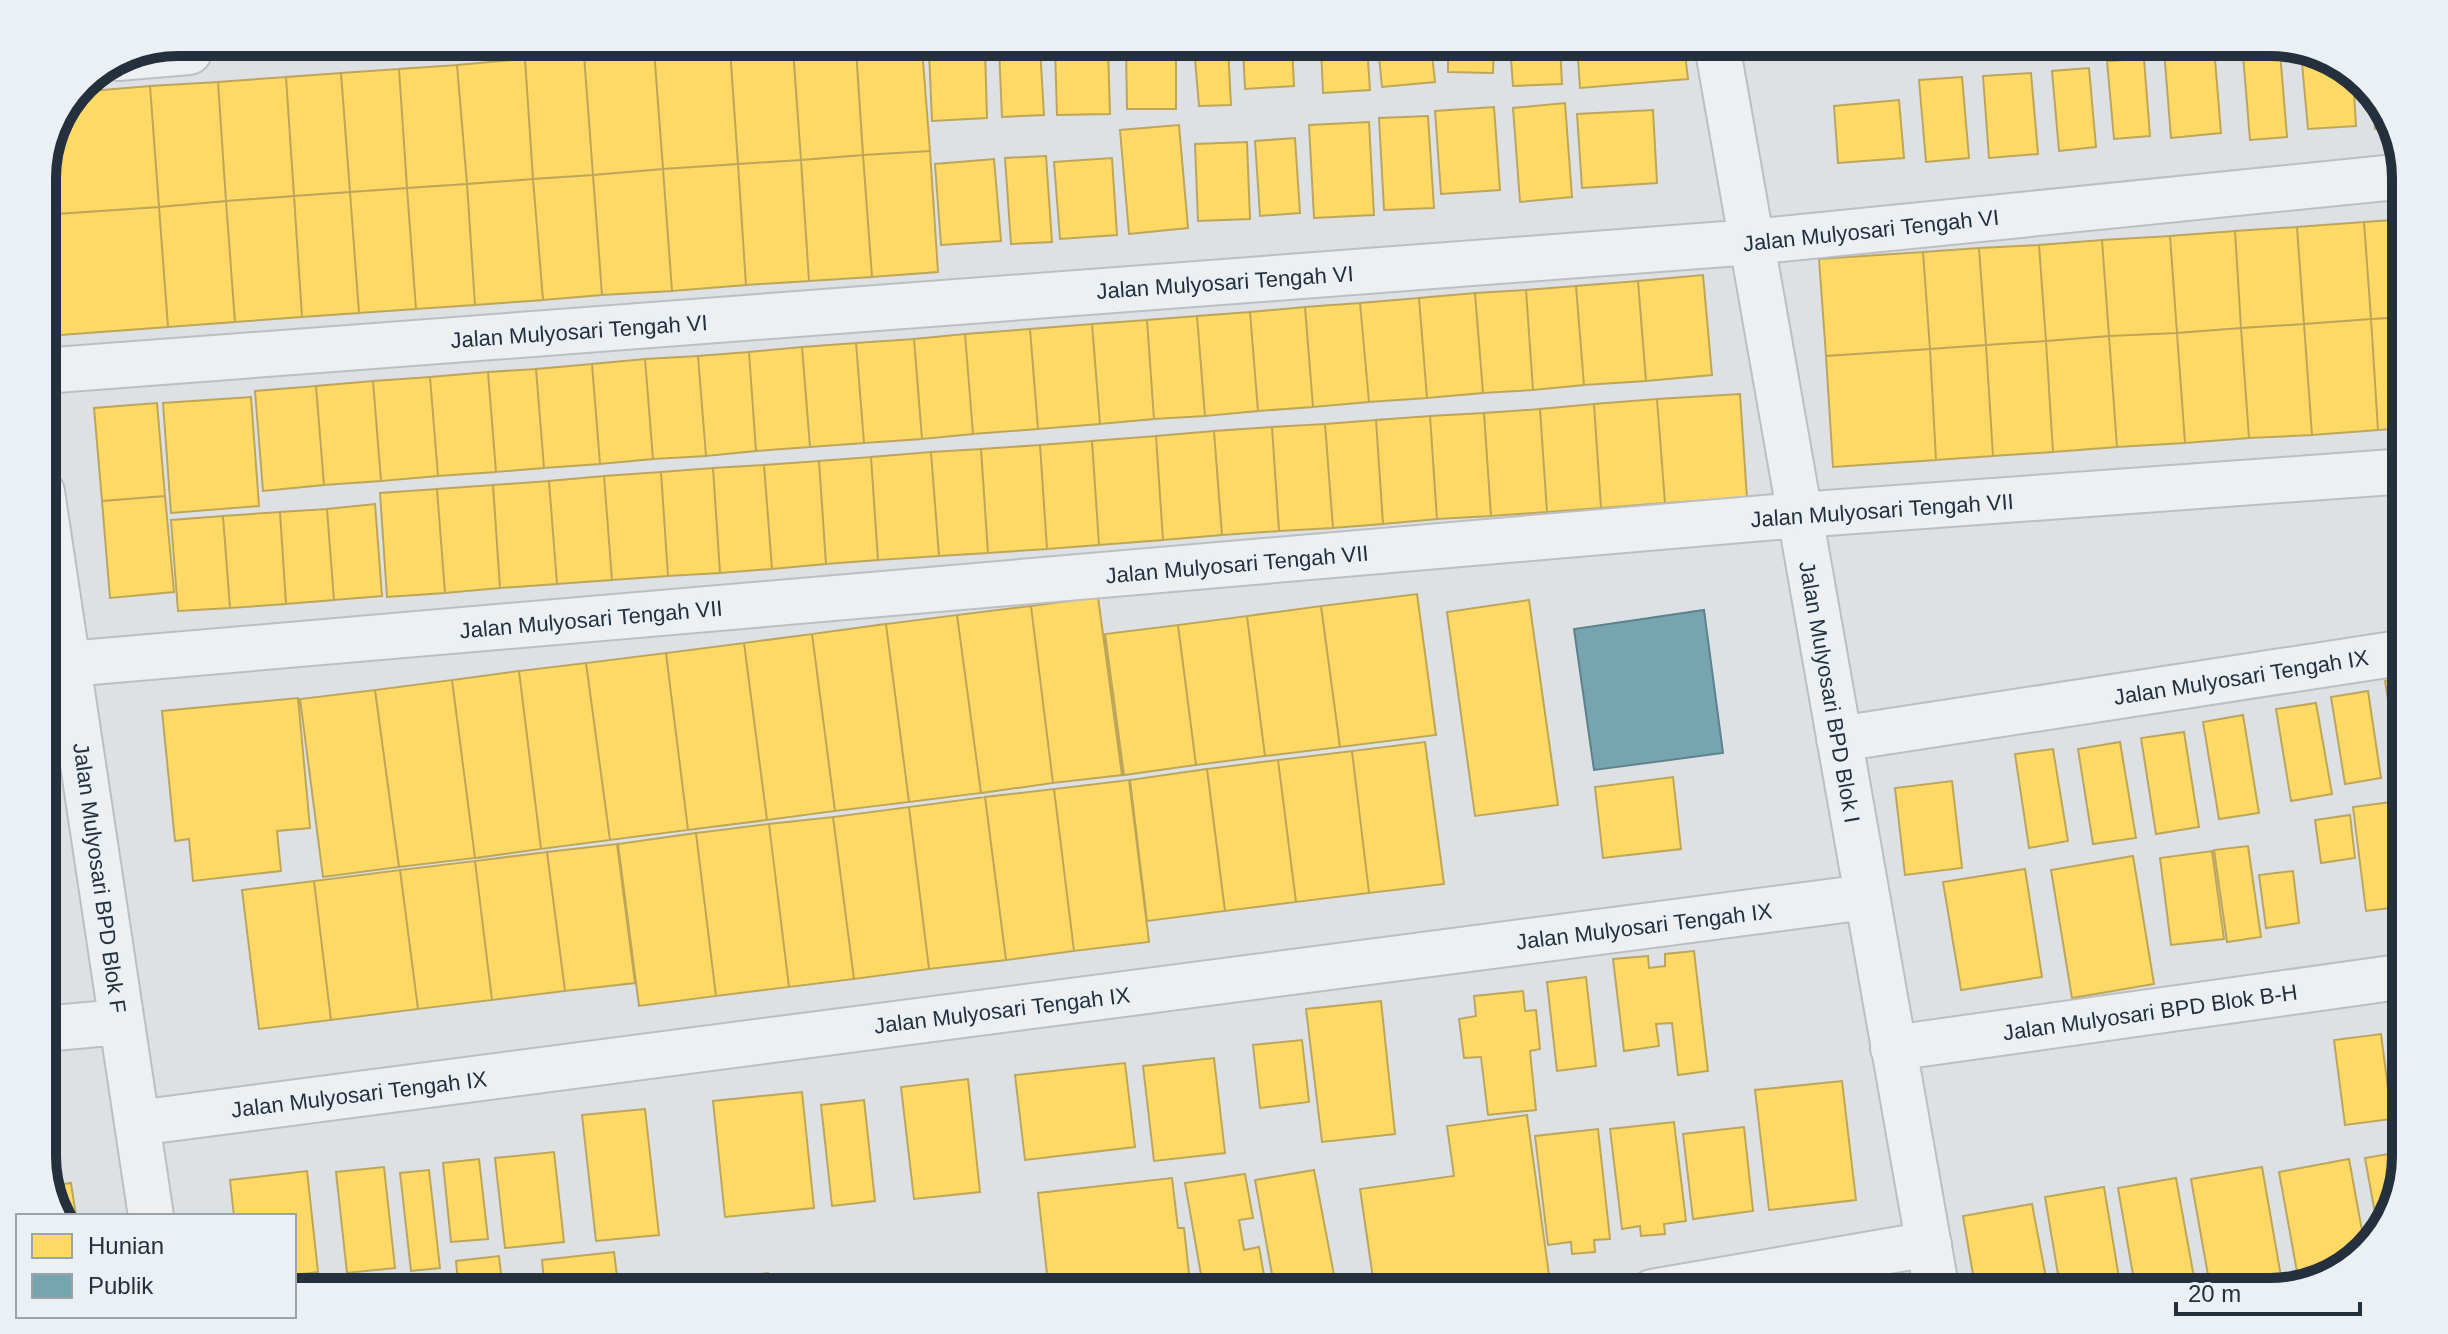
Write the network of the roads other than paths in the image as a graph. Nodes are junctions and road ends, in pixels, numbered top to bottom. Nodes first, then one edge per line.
1 (1719, 56) edge
2 (2392, 177) edge
3 (1752, 242) junction
4 (56, 370) edge
5 (2392, 472) edge
6 (1799, 515) junction
7 (56, 617) edge
8 (2392, 654) edge
9 (68, 664) junction
10 (1839, 739) junction
11 (1866, 897) junction
12 (2392, 978) edge
13 (121, 1022) junction
14 (56, 1028) edge
15 (1893, 1048) junction
16 (137, 1123) junction
17 (151, 1214) edge
18 (1929, 1244) junction
19 (1733, 1278) edge
20 (1935, 1278) edge

1 - 3 street, Jalan Mulyosari BPD Blok I
2 - 3 street, Jalan Mulyosari Tengah VI
3 - 4 street, Jalan Mulyosari Tengah VI
3 - 6 street, Jalan Mulyosari BPD Blok I
5 - 6 street, Jalan Mulyosari Tengah VII
6 - 9 street, Jalan Mulyosari Tengah VII
6 - 10 street, Jalan Mulyosari BPD Blok I
7 - 9 street, Jalan Mulyosari BPD Blok F
8 - 10 street, Jalan Mulyosari Tengah IX
9 - 13 street, Jalan Mulyosari BPD Blok F
10 - 11 street, Jalan Mulyosari BPD Blok I
11 - 15 street, Jalan Mulyosari BPD Blok I
11 - 16 street, Jalan Mulyosari Tengah IX
12 - 15 street, Jalan Mulyosari BPD Blok B-H
13 - 14 street
13 - 16 street, Jalan Mulyosari BPD Blok F
15 - 18 street, Jalan Mulyosari BPD Blok I
16 - 17 street, Jalan Mulyosari BPD Blok F
18 - 19 street
18 - 20 street, Jalan Mulyosari BPD Blok I

